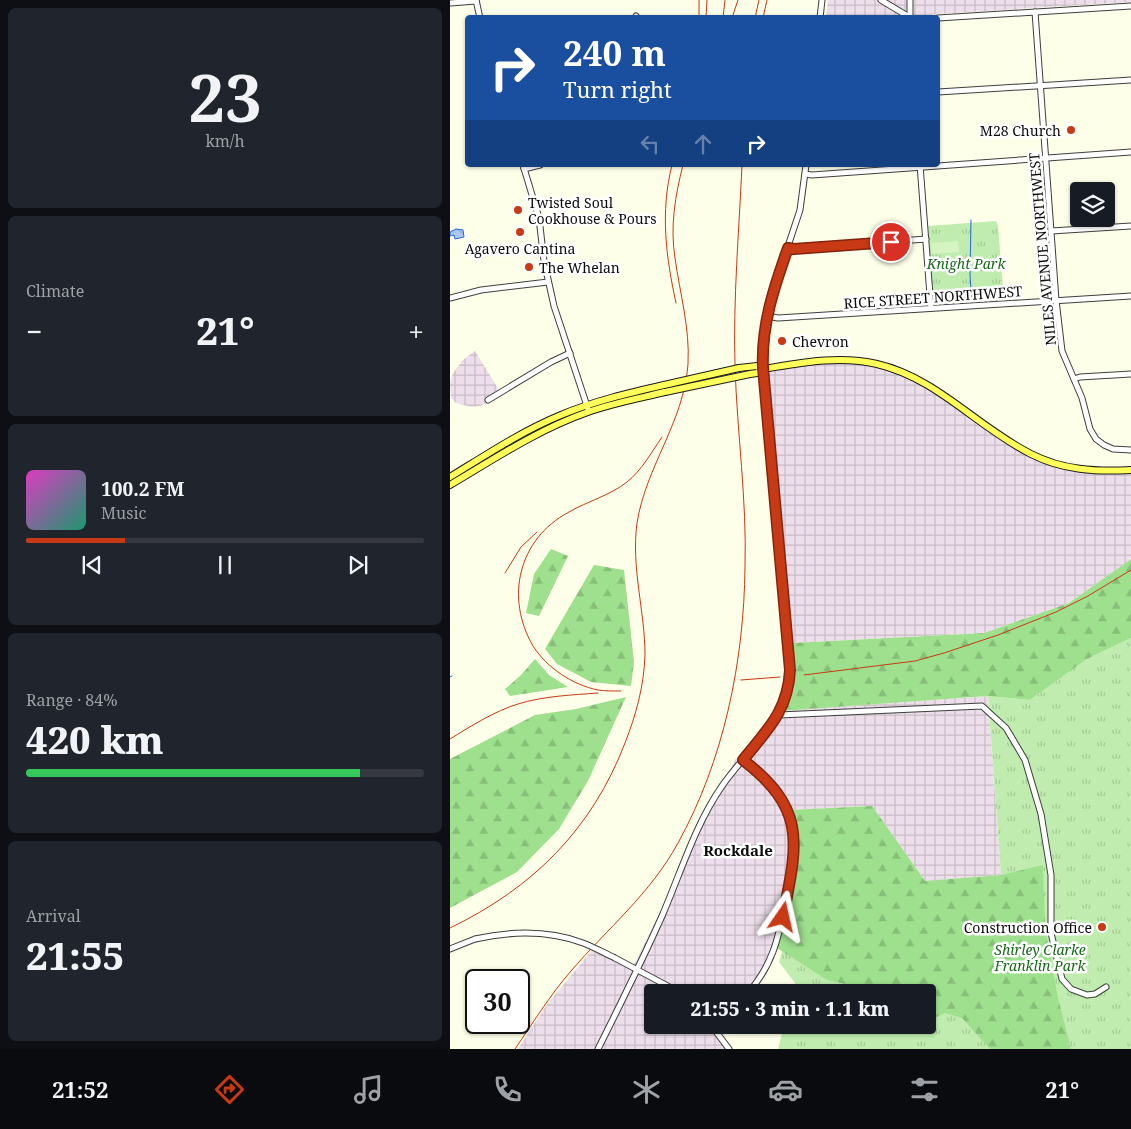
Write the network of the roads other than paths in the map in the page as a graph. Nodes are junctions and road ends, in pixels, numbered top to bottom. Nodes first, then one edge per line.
1 (476, 0) edge
2 (822, 0) edge
3 (881, 0) edge
4 (910, 0) edge
5 (450, 3) edge
6 (1131, 6) edge
7 (1035, 12) junction
8 (479, 15) edge
9 (820, 15) edge
10 (907, 15) edge
11 (910, 15) edge
12 (940, 18) edge
13 (1131, 80) edge
14 (1040, 85) junction
15 (940, 92) edge
16 (1131, 152) edge
17 (1046, 159) junction
18 (940, 165) edge
19 (523, 167) edge
20 (806, 167) edge
21 (908, 167) edge
22 (920, 167) edge
23 (804, 174) junction
24 (1131, 226) edge
25 (1051, 231) junction
26 (926, 239) junction
27 (788, 248) junction
28 (548, 282) junction
29 (1131, 296) edge
30 (450, 298) edge
31 (1056, 300) junction
32 (932, 308) junction
33 (767, 316) junction
34 (570, 353) junction
35 (763, 368) junction
36 (1131, 374) edge
37 (1074, 379) junction
38 (488, 400) dead end
39 (588, 409) junction
40 (1131, 450) edge
41 (1131, 470) edge
42 (450, 477) edge
43 (450, 485) edge
44 (778, 715) junction
45 (743, 760) junction
46 (450, 949) edge
47 (637, 970) junction
48 (664, 984) edge
49 (756, 984) edge
50 (1106, 987) dead end
51 (718, 1034) edge
52 (598, 1049) edge
53 (729, 1049) edge

1 - 5 street
1 - 8 street
2 - 9 street
3 - 10 street
4 - 11 street
6 - 7 street
7 - 12 street
7 - 14 street, NILES AVENUE NORTHWEST
13 - 14 street
14 - 15 street
14 - 17 street, NILES AVENUE NORTHWEST
16 - 17 street
17 - 18 street
17 - 25 street, NILES AVENUE NORTHWEST
19 - 28 street
20 - 23 street
21 - 23 street
22 - 26 street
23 - 27 street
24 - 25 street
25 - 31 street, NILES AVENUE NORTHWEST
26 - 27 street
26 - 32 street
27 - 33 street
28 - 30 street
28 - 34 street
29 - 31 street, RICE STREET NORTHWEST
31 - 32 street, RICE STREET NORTHWEST
31 - 37 street, NILES AVENUE NORTHWEST
32 - 33 street, RICE STREET NORTHWEST
33 - 35 street
34 - 38 street
34 - 39 street
35 - 39 main road, bridge
35 - 41 main road
35 - 44 street
36 - 37 street
37 - 40 street, NILES AVENUE NORTHWEST
39 - 42 main road
39 - 43 main road
44 - 45 street
44 - 50 street
45 - 47 street
45 - 49 street
46 - 47 street, bridge
47 - 48 street
47 - 52 street
51 - 53 street

